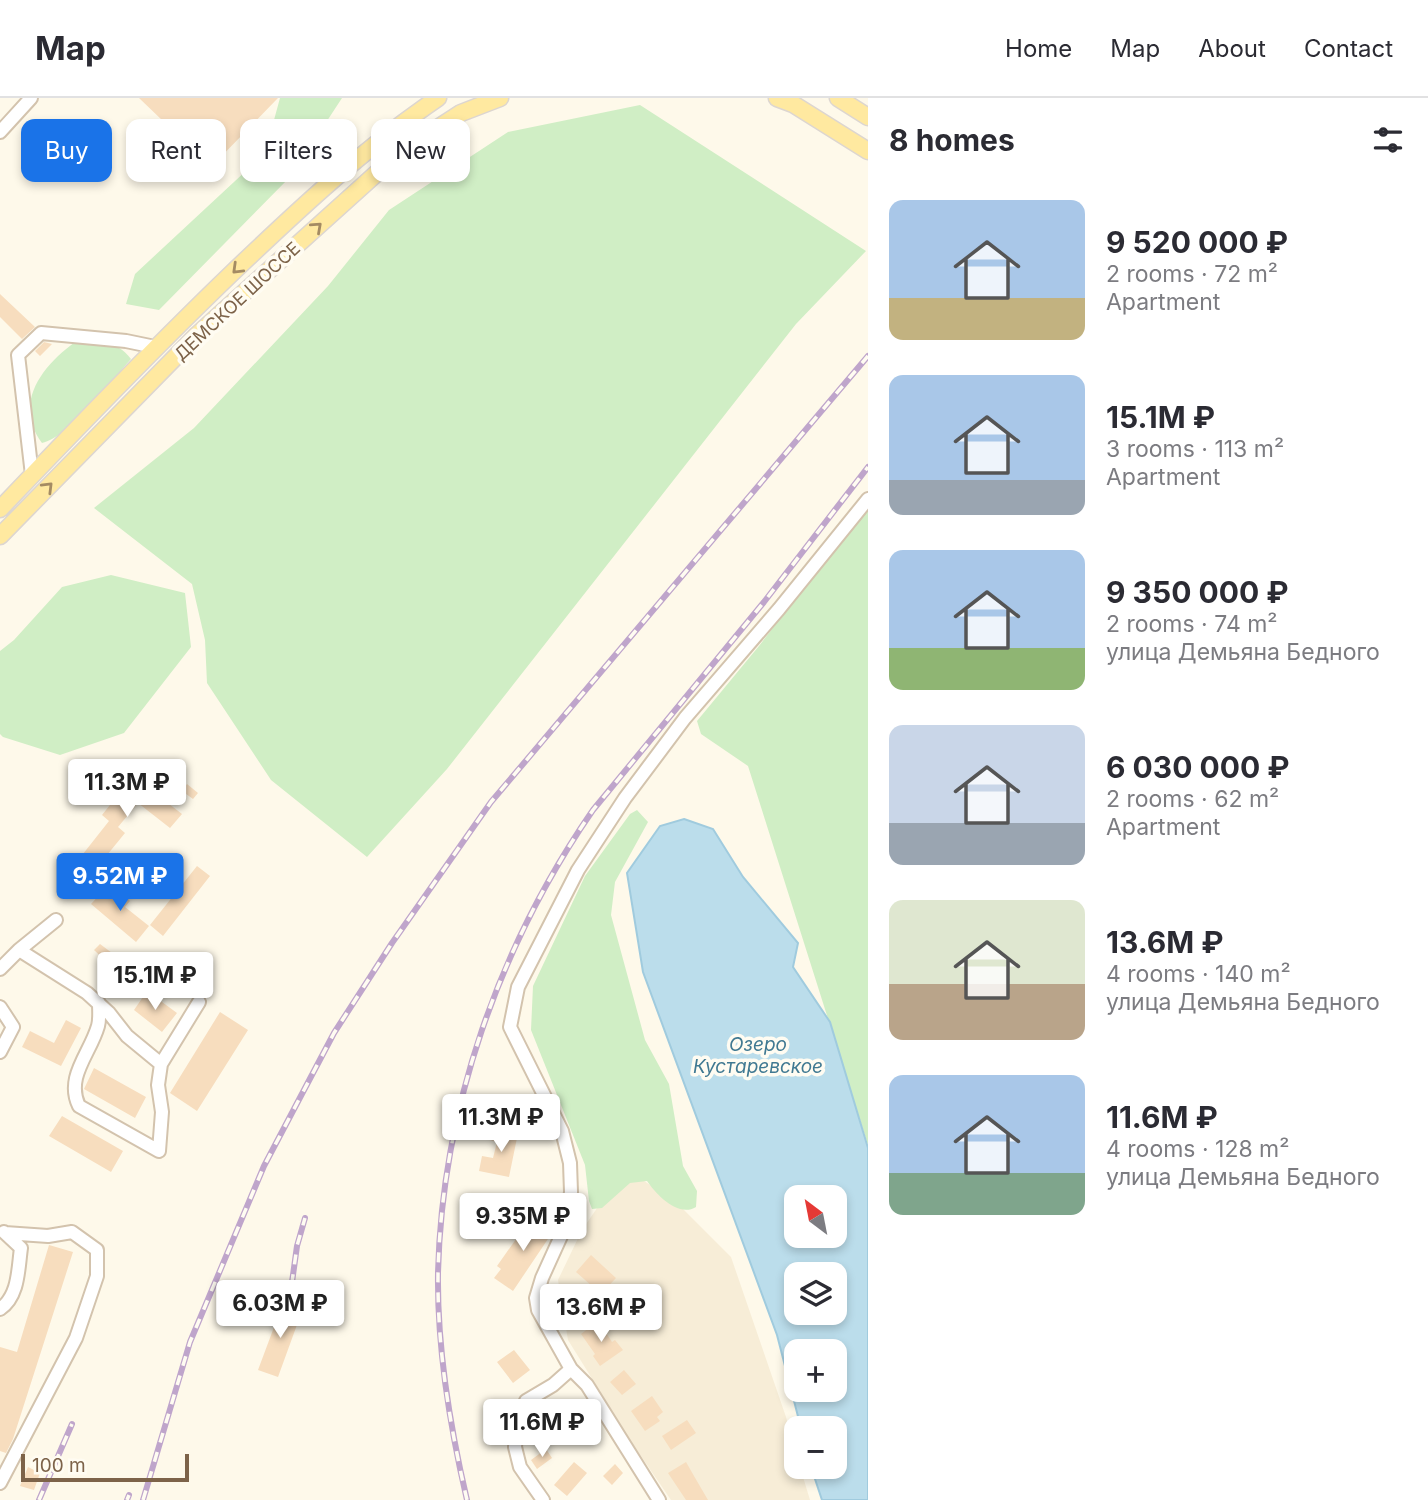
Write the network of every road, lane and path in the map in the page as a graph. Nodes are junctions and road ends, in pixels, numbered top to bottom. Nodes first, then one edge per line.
1 (31, 98) edge
2 (438, 98) edge
3 (500, 98) edge
4 (778, 98) edge
5 (838, 98) edge
6 (864, 114) edge
7 (0, 132) edge
8 (868, 151) edge
9 (155, 347) junction
10 (32, 475) junction
11 (868, 499) edge
12 (0, 509) edge
13 (0, 536) edge
14 (56, 920) dead end
15 (19, 950) junction
16 (0, 969) edge
17 (198, 1002) dead end
18 (99, 1003) junction
19 (0, 1007) edge
20 (0, 1052) edge
21 (161, 1064) junction
22 (3, 1232) edge
23 (0, 1309) edge
24 (572, 1369) junction
25 (0, 1483) edge
26 (543, 1500) edge
27 (659, 1500) edge

1 - 7 street
2 -> 9 main road, ДЕМСКОЕ ШОССЕ
13 -> 3 main road, ДЕМСКОЕ ШОССЕ
4 - 8 main road
5 - 6 main road
9 - 10 main road, ДЕМСКОЕ ШОССЕ
9 - 10 street
10 - 12 main road, ДЕМСКОЕ ШОССЕ
11 - 24 street
14 - 15 street
15 - 16 street
15 - 18 street
17 - 21 street
18 - 21 street
18 - 21 street
19 - 20 street
22 - 23 street
22 - 25 street
24 - 26 street
24 - 27 street

